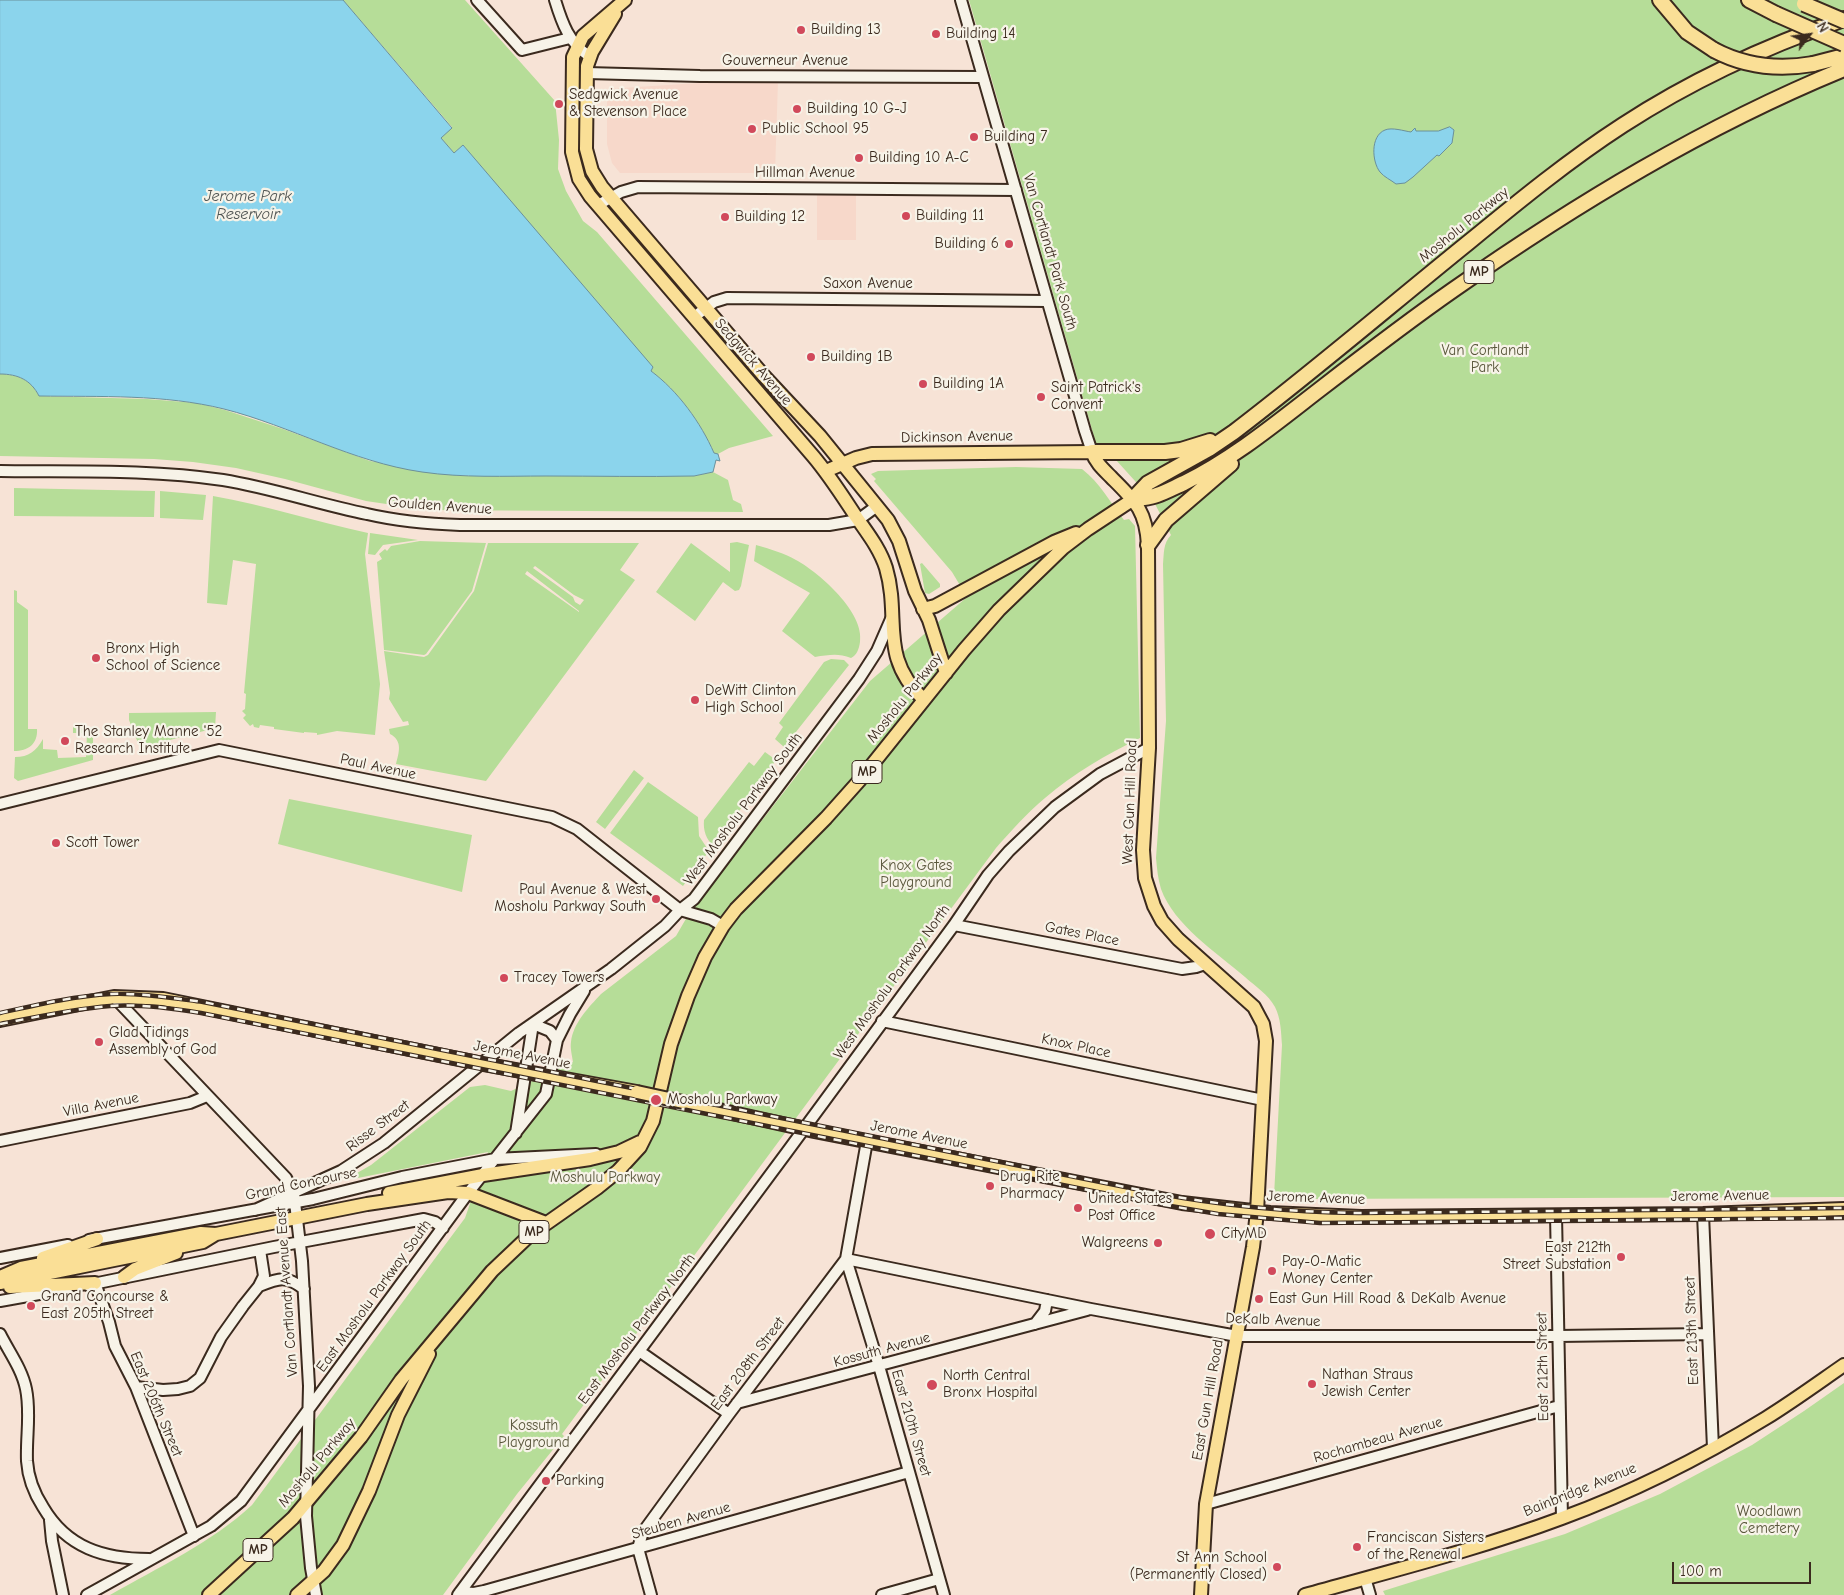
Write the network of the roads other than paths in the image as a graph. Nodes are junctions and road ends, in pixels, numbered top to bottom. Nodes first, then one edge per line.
1 (477, 0) edge
2 (555, 0) edge
3 (961, 0) edge
4 (1660, 0) edge
5 (1749, 0) edge
6 (623, 2) edge
7 (1800, 2) edge
8 (1844, 20) edge
9 (573, 42) junction
10 (1844, 44) edge
11 (590, 56) junction
12 (1844, 56) edge
13 (1844, 69) edge
14 (586, 73) junction
15 (983, 77) junction
16 (1016, 190) junction
17 (611, 197) junction
18 (598, 205) junction
19 (1047, 301) junction
20 (706, 308) junction
21 (694, 317) junction
22 (1234, 432) junction
23 (1246, 447) junction
24 (1092, 452) junction
25 (842, 463) junction
26 (0, 470) edge
27 (826, 471) junction
28 (1132, 500) junction
29 (877, 506) junction
30 (858, 520) junction
31 (1088, 529) junction
32 (1148, 545) junction
33 (923, 609) junction
34 (891, 619) junction
35 (946, 673) junction
36 (924, 700) junction
37 (1149, 748) junction
38 (0, 804) edge
39 (680, 910) junction
40 (954, 925) junction
41 (723, 926) junction
42 (1205, 964) junction
43 (586, 988) junction
44 (114, 997) junction
45 (0, 1020) edge
46 (882, 1021) junction
47 (534, 1024) junction
48 (558, 1040) junction
49 (483, 1064) junction
50 (525, 1072) junction
51 (550, 1077) junction
52 (207, 1096) junction
53 (1263, 1100) junction
54 (803, 1129) junction
55 (516, 1134) junction
56 (645, 1139) junction
57 (0, 1140) edge
58 (867, 1142) junction
59 (609, 1155) junction
60 (495, 1159) junction
61 (483, 1175) junction
62 (468, 1193) junction
63 (295, 1198) junction
64 (367, 1204) junction
65 (1844, 1209) edge
66 (255, 1210) joint
67 (1257, 1212) junction
68 (1703, 1214) junction
69 (1556, 1215) junction
70 (297, 1218) junction
71 (546, 1223) junction
72 (443, 1228) junction
73 (216, 1234) junction
74 (97, 1239) junction
75 (203, 1242) junction
76 (300, 1243) junction
77 (260, 1250) junction
78 (0, 1258) edge
79 (846, 1259) junction
80 (21, 1268) junction
81 (0, 1277) edge
82 (124, 1277) junction
83 (0, 1283) edge
84 (95, 1284) junction
85 (259, 1286) junction
86 (0, 1287) edge
87 (304, 1289) junction
88 (1047, 1300) junction
89 (0, 1301) edge
90 (1090, 1309) junction
91 (1034, 1325) junction
92 (0, 1334) edge
93 (1707, 1334) junction
94 (1236, 1336) junction
95 (1558, 1336) junction
96 (436, 1338) junction
97 (639, 1351) junction
98 (1844, 1365) edge
99 (879, 1366) junction
100 (136, 1387) junction
101 (737, 1403) junction
102 (1559, 1406) junction
103 (308, 1411) junction
104 (729, 1414) junction
105 (1712, 1448) junction
106 (909, 1472) junction
107 (306, 1504) junction
108 (1206, 1504) junction
109 (1562, 1518) junction
110 (50, 1520) junction
111 (194, 1536) junction
112 (638, 1548) junction
113 (150, 1559) junction
114 (1364, 1578) junction
115 (939, 1579) junction
116 (312, 1581) junction
117 (459, 1593) edge
118 (63, 1595) edge
119 (88, 1595) edge
120 (210, 1595) edge
121 (297, 1595) edge
122 (316, 1595) edge
123 (651, 1595) edge
124 (882, 1595) edge
125 (944, 1595) edge
126 (1201, 1595) edge
127 (1305, 1595) edge
128 (1370, 1595) edge

1 - 9 street
2 - 9 street
3 - 15 street, Van Cortlandt Park South
4 - 12 highway, bridge
5 - 10 highway, bridge
6 - 9 main road
6 - 11 main road, Sedgwick Avenue
7 - 8 highway, bridge
8 - 22 highway, Mosholu Parkway / MP
9 - 11 street
9 - 18 main road, Sedgwick Avenue
11 - 14 main road, Sedgwick Avenue
13 - 23 highway, Mosholu Parkway / MP
14 - 15 street, Gouverneur Avenue
14 - 17 main road, Sedgwick Avenue
15 - 16 street, Van Cortlandt Park South
16 - 17 street, Hillman Avenue
16 - 19 street, Van Cortlandt Park South
17 - 18 street, Hillman Avenue
17 - 20 main road, Sedgwick Avenue
18 - 21 main road, Sedgwick Avenue
19 - 20 street, Saxon Avenue
19 - 24 street, Van Cortlandt Park South
20 - 21 street, Saxon Avenue
20 - 25 main road, Sedgwick Avenue
21 - 27 main road, Sedgwick Avenue
22 - 24 highway
22 - 28 highway, Mosholu Parkway / MP
23 - 28 highway, Mosholu Parkway / MP
23 - 32 highway
24 - 25 main road, Dickinson Avenue
24 - 28 main road, Van Cortlandt Park South
25 - 27 main road, Dickinson Avenue
25 - 29 main road, Sedgwick Avenue
26 - 30 street, Goulden Avenue
27 - 30 main road, Sedgwick Avenue
28 - 31 main road, Mosholu Parkway / MP
28 - 32 main road, West Gun Hill Road
29 - 30 street, Goulden Avenue
29 - 33 main road, Sedgwick Avenue
30 - 34 main road, Sedgwick Avenue
31 - 33 main road
31 - 35 main road, Mosholu Parkway / MP
32 - 37 main road, West Gun Hill Road
33 - 35 main road, Sedgwick Avenue
34 - 36 main road, Sedgwick Avenue
34 - 39 street, West Mosholu Parkway South
35 - 36 main road, Mosholu Parkway / MP
36 - 41 main road, Mosholu Parkway / MP
37 - 40 street, West Mosholu Parkway North
37 - 42 main road, West Gun Hill Road
38 - 39 street, Paul Avenue
39 - 41 street, Paul Avenue
39 - 43 street, West Mosholu Parkway South
40 - 42 street, Gates Place
40 - 46 street, West Mosholu Parkway North
41 - 56 main road, Mosholu Parkway / MP
42 - 53 main road, West Gun Hill Road
43 - 47 street, West Mosholu Parkway South
43 - 48 street, West Mosholu Parkway South
44 - 45 main road, Jerome Avenue
44 - 49 main road, Jerome Avenue
44 - 52 street, Van Cortlandt Avenue East
46 - 53 street, Knox Place
46 - 54 street, West Mosholu Parkway North
47 - 48 street
47 - 49 street, West Mosholu Parkway South
47 - 50 street
48 - 51 street, West Mosholu Parkway South
49 - 50 main road, Jerome Avenue
49 - 63 street, Risse Street
50 - 51 main road, Jerome Avenue
50 - 55 street
51 - 54 main road, Jerome Avenue, bridge
51 - 55 street, East Mosholu Parkway South
52 - 57 street, Villa Avenue
52 - 63 street, Van Cortlandt Avenue East
53 - 67 main road, West Gun Hill Road
54 - 58 main road, Jerome Avenue
54 - 97 street, East Mosholu Parkway North
55 - 60 street, East Mosholu Parkway South
56 - 59 main road, Grand Concourse
56 - 71 main road, Mosholu Parkway / MP
58 - 67 main road, Jerome Avenue
58 - 79 street, East 208th Street
59 - 60 street, Grand Concourse
59 - 61 main road, Grand Concourse
60 - 61 street, East Mosholu Parkway South
60 - 63 street, Grand Concourse
61 - 62 street, East Mosholu Parkway South
61 - 64 main road, Grand Concourse
62 - 64 main road, Grand Concourse
62 - 71 main road, Grand Concourse
62 - 72 street, East Mosholu Parkway South
63 - 66 street, Risse Street
63 - 70 street, Van Cortlandt Avenue East
64 - 70 main road, Grand Concourse
65 - 68 main road, Jerome Avenue
66 - 74 street, Grand Concourse
67 - 69 main road, Jerome Avenue
67 - 94 main road, East Gun Hill Road
68 - 69 main road, Jerome Avenue
68 - 93 street, East 213th Street
69 - 95 street, East 212th Street
70 - 73 main road, Grand Concourse
70 - 76 street, Van Cortlandt Avenue East
71 - 96 main road, Mosholu Parkway / MP
72 - 76 street
72 - 103 street, East Mosholu Parkway South
73 - 75 main road, Grand Concourse
73 - 80 main road, Grand Concourse
74 - 78 street, Grand Concourse
74 - 80 main road
75 - 82 main road
75 - 83 main road, Grand Concourse
76 - 77 street
76 - 87 street, Van Cortlandt Avenue East
77 - 82 street
77 - 85 street
79 - 88 street, DeKalb Avenue
79 - 99 street, East 210th Street
79 - 101 street, East 208th Street
80 - 81 main road, Grand Concourse
82 - 84 street
84 - 86 main road
84 - 89 street
84 - 100 street, East 206th Street
85 - 87 street
85 - 100 street
87 - 103 street, Van Cortlandt Avenue East
88 - 90 street, DeKalb Avenue
88 - 91 street
90 - 91 street, Kossuth Avenue
90 - 94 street, DeKalb Avenue
91 - 99 street, Kossuth Avenue
92 - 110 street
93 - 95 street, DeKalb Avenue
93 - 105 street, East 213th Street
94 - 95 street, DeKalb Avenue
94 - 108 main road, East Gun Hill Road
95 - 102 street, East 212th Street
96 - 107 main road, Mosholu Parkway / MP
96 - 116 main road, Mosholu Parkway / MP
97 - 104 street
97 - 117 street, East Mosholu Parkway North
98 - 105 main road, Bainbridge Avenue
99 - 101 street, Kossuth Avenue
99 - 106 street, East 210th Street
100 - 111 street, East 206th Street
101 - 104 street, East 208th Street
102 - 108 street, Rochambeau Avenue
102 - 109 street, East 212th Street
103 - 107 street, Van Cortlandt Avenue East
103 - 111 street, East Mosholu Parkway South
104 - 112 street, East 208th Street
105 - 109 main road, Bainbridge Avenue
106 - 112 street, Steuben Avenue
106 - 115 street, East 210th Street
107 - 116 street, Van Cortlandt Avenue East
107 - 120 main road, Mosholu Parkway / MP
108 - 126 main road, East Gun Hill Road
109 - 114 main road, Bainbridge Avenue
110 - 113 street
110 - 118 street
111 - 113 street, East Mosholu Parkway South
112 - 117 street, Steuben Avenue
112 - 123 street
113 - 119 street, East Mosholu Parkway South
114 - 127 main road, Bainbridge Avenue
114 - 128 street
115 - 124 street
115 - 125 street, East 210th Street
116 - 121 main road, Mosholu Parkway / MP
116 - 122 street, Van Cortlandt Avenue East

